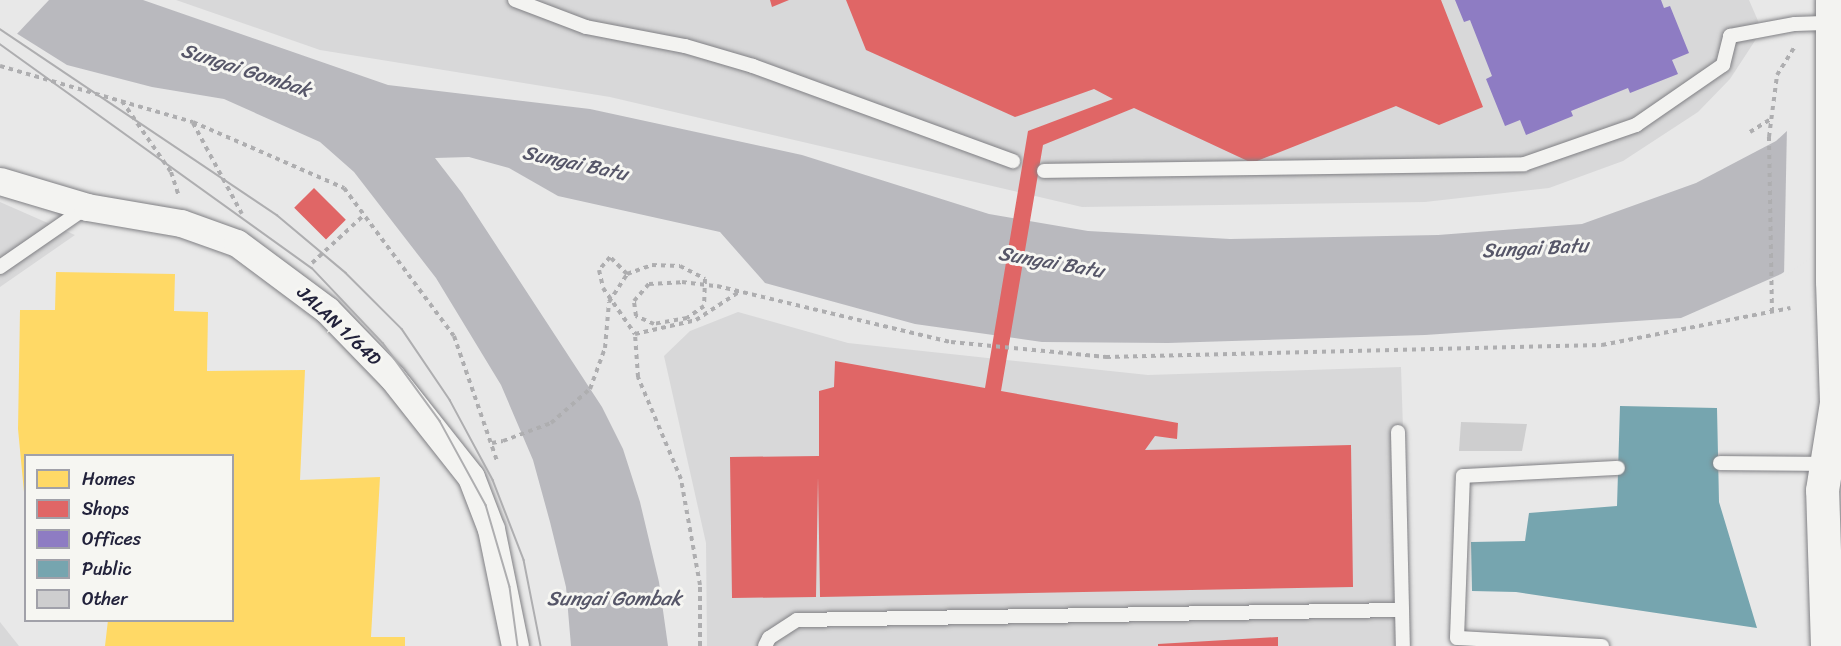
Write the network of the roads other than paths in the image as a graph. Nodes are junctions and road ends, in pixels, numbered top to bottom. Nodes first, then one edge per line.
1 (515, 0) edge
2 (1831, 11) edge
3 (1013, 161) dead end
4 (1044, 171) dead end
5 (0, 182) edge
6 (87, 207) junction
7 (0, 267) edge
8 (1839, 416) edge
9 (1398, 432) dead end
10 (1720, 463) dead end
11 (1832, 464) edge
12 (1618, 468) dead end
13 (1402, 610) junction
14 (515, 646) edge
15 (765, 646) edge
16 (1403, 646) edge
17 (1602, 646) edge
18 (1827, 646) edge

1 - 3 lane
2 - 4 lane
2 - 8 main road
5 - 6 street, JALAN 1/64D
6 - 7 lane
6 - 14 street, JALAN 1/64D
8 - 11 main road
9 - 13 lane
10 - 11 lane
11 - 18 main road
12 - 17 lane
13 - 15 lane
13 - 16 lane

